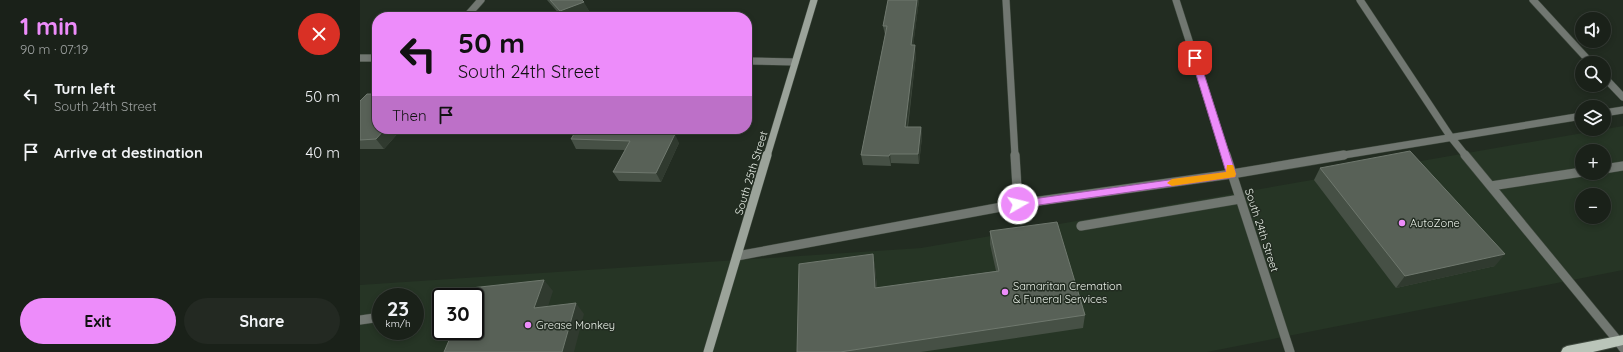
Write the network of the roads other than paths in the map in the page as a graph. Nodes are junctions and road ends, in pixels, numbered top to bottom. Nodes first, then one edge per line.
1 (481, 0) edge
2 (814, 0) edge
3 (1006, 0) edge
4 (1176, 0) edge
5 (1360, 0) edge
6 (1533, 0) edge
7 (470, 12) edge
8 (1585, 56) edge
9 (360, 58) edge
10 (372, 58) edge
11 (752, 61) edge
12 (796, 62) junction
13 (1611, 84) edge
14 (1623, 97) edge
15 (1623, 110) edge
16 (1611, 112) edge
17 (1575, 117) edge
18 (1450, 136) junction
19 (1623, 166) edge
20 (1611, 168) edge
21 (1575, 173) edge
22 (1232, 174) junction
23 (1491, 186) junction
24 (1240, 199) junction
25 (1018, 204) junction
26 (1081, 226) dead end
27 (737, 256) junction
28 (372, 318) edge
29 (360, 320) edge
30 (1621, 343) edge
31 (708, 352) edge
32 (1290, 352) edge
33 (1567, 352) edge

1 - 7 street
2 - 12 main road, South 25th Street
3 - 25 street
4 - 22 street, South 24th Street
5 - 18 street
6 - 8 street
9 - 10 street
11 - 12 street
12 - 27 main road, South 25th Street
13 - 14 street
15 - 16 street
17 - 18 street
18 - 22 street
18 - 23 street
19 - 20 street
21 - 23 street
22 - 24 street, South 24th Street
22 - 25 street
23 - 30 street
24 - 26 street
24 - 32 street, South 24th Street
25 - 27 street
27 - 31 main road, South 25th Street
28 - 29 street
30 - 33 main road

